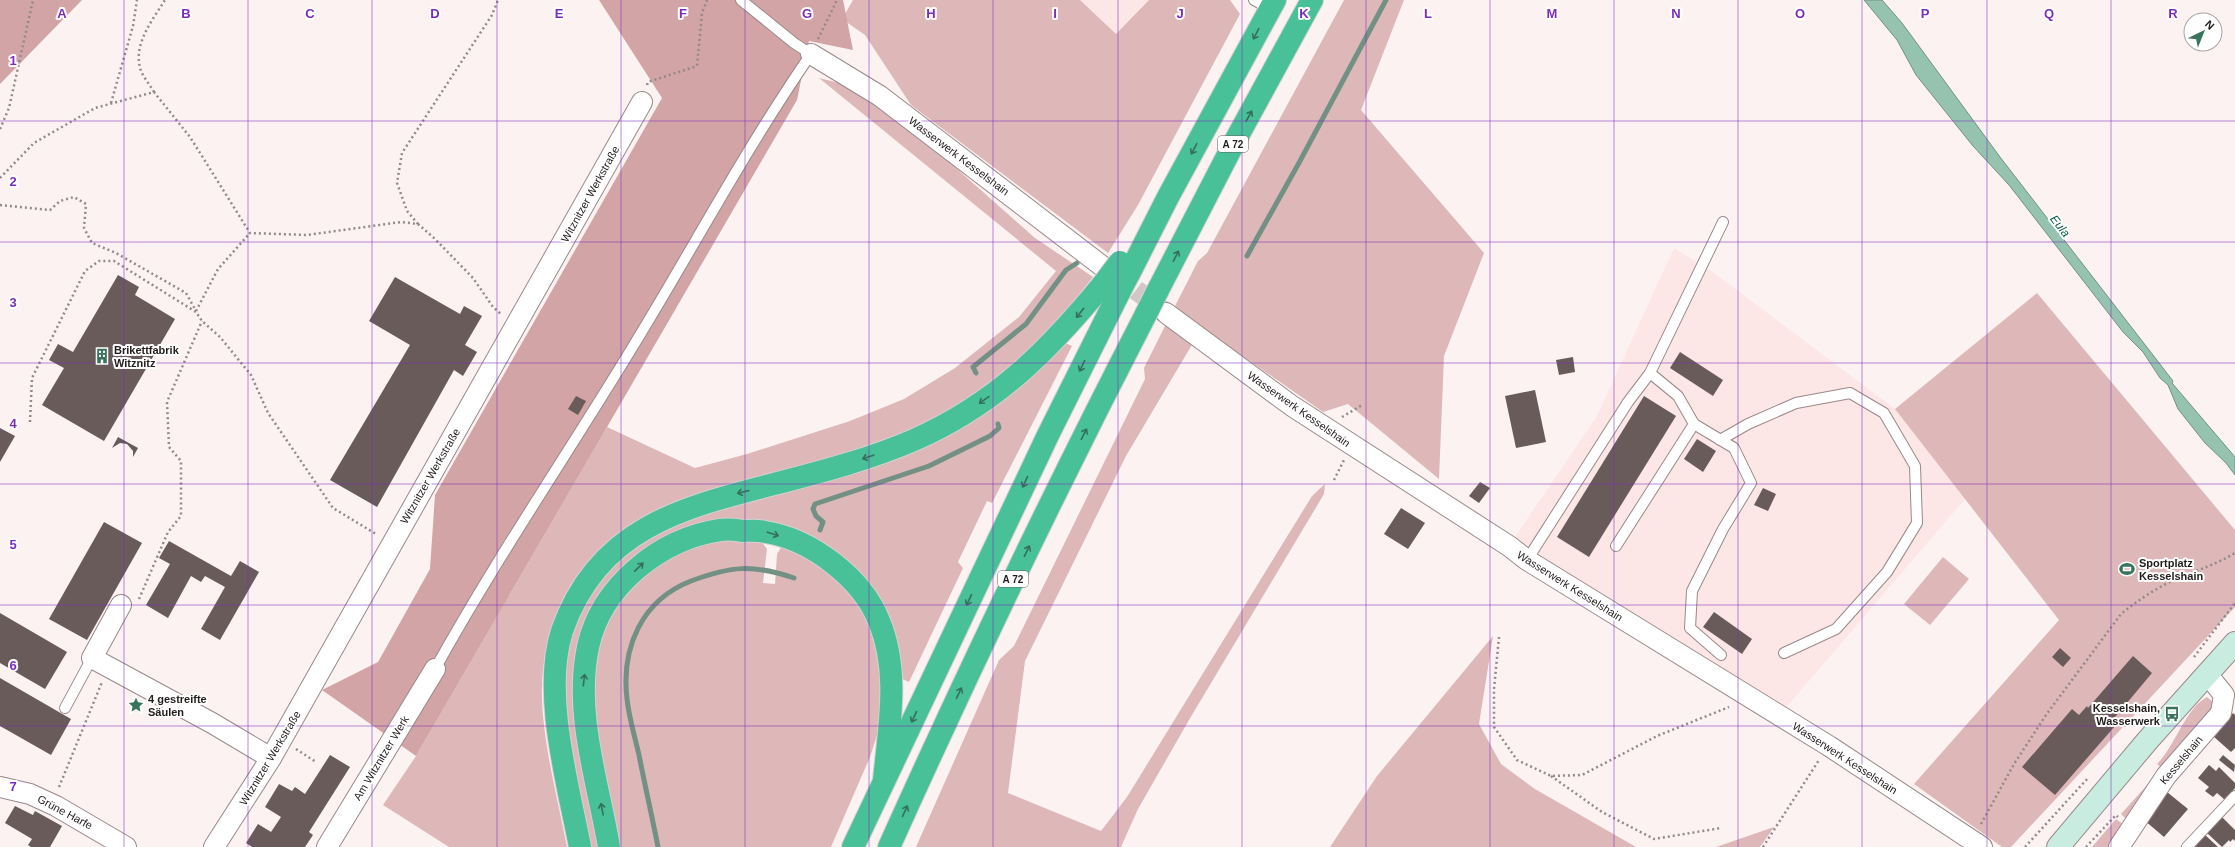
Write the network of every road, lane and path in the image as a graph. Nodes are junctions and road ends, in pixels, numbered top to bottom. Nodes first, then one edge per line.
1 (34, 0) edge
2 (137, 0) edge
3 (165, 0) edge
4 (498, 0) edge
5 (707, 0) edge
6 (741, 0) edge
7 (837, 0) edge
8 (1312, 0) edge
9 (1266, 3) edge
10 (811, 54) junction
11 (154, 92) junction
12 (642, 102) joint
13 (111, 103) junction
14 (0, 129) edge
15 (0, 178) edge
16 (0, 205) edge
17 (1723, 222) dead end
18 (418, 224) junction
19 (250, 233) junction
20 (1115, 275) junction
21 (196, 312) junction
22 (1156, 314) junction
23 (202, 321) junction
24 (515, 327) junction
25 (1650, 373) junction
26 (30, 422) dead end
27 (1694, 424) junction
28 (1720, 440) junction
29 (391, 544) junction
30 (1616, 546) dead end
31 (2235, 553) edge
32 (1527, 560) junction
33 (129, 604) joint
34 (1499, 636) dead end
35 (2235, 643) edge
36 (1784, 653) dead end
37 (1721, 655) dead end
38 (100, 662) junction
39 (434, 669) joint
40 (2207, 674) junction
41 (1750, 698) junction
42 (65, 708) dead end
43 (282, 740) junction
44 (1828, 746) junction
45 (271, 758) junction
46 (316, 762) dead end
47 (1551, 776) junction
48 (884, 780) junction
49 (0, 787) edge
50 (56, 793) dead end
51 (2235, 796) edge
52 (2116, 814) dead end
53 (1721, 828) dead end
54 (1977, 844) edge
55 (126, 847) edge
56 (214, 847) edge
57 (327, 847) edge
58 (580, 847) edge
59 (609, 847) edge
60 (853, 847) edge
61 (889, 847) edge
62 (1763, 847) edge
63 (2058, 847) edge
64 (2086, 847) edge
65 (2119, 847) edge
66 (2187, 847) edge

1 - 14 path
2 - 13 path
3 - 11 path
4 - 18 path
5 - 12 path
6 - 10 lane
7 - 10 path
22 -> 8 highway, A 72, bridge
9 -> 20 highway, A 72
10 - 20 street, Wasserwerk Kesselshain
10 - 39 lane
11 - 13 path
11 - 19 path
12 - 24 street, Witznitzer Werkstraße
13 - 15 path
16 - 21 path
17 - 25 lane
18 - 19 path
18 - 24 path
19 - 21 path
20 -> 48 highway, A 72
20 -> 58 highway
21 - 23 path
21 - 26 path
22 - 32 street, Wasserwerk Kesselshain
61 -> 22 highway, A 72
23 - 29 path
23 - 33 path
24 - 29 street, Witznitzer Werkstraße
25 - 27 lane
25 - 32 lane
27 - 28 lane
27 - 30 lane
28 - 36 lane
28 - 37 lane
29 - 43 street, Witznitzer Werkstraße
31 - 54 path
32 - 41 street, Wasserwerk Kesselshain
33 - 38 street
34 - 47 path
35 - 40 main road
38 - 42 lane
38 - 45 street
38 - 50 path
39 - 57 street, Am Witznitzer Werk
40 - 63 main road
40 - 65 street, Kesselshain
41 - 44 street, Wasserwerk Kesselshain
41 - 47 path
43 - 45 street, Witznitzer Werkstraße
43 - 46 path
44 - 54 street, Wasserwerk Kesselshain
44 - 62 path
45 - 56 street, Witznitzer Werkstraße
47 - 53 path
59 -> 48 highway
48 - 60 highway, A 72
49 - 55 street, Grüne Harfe
51 - 66 lane
52 - 64 path

